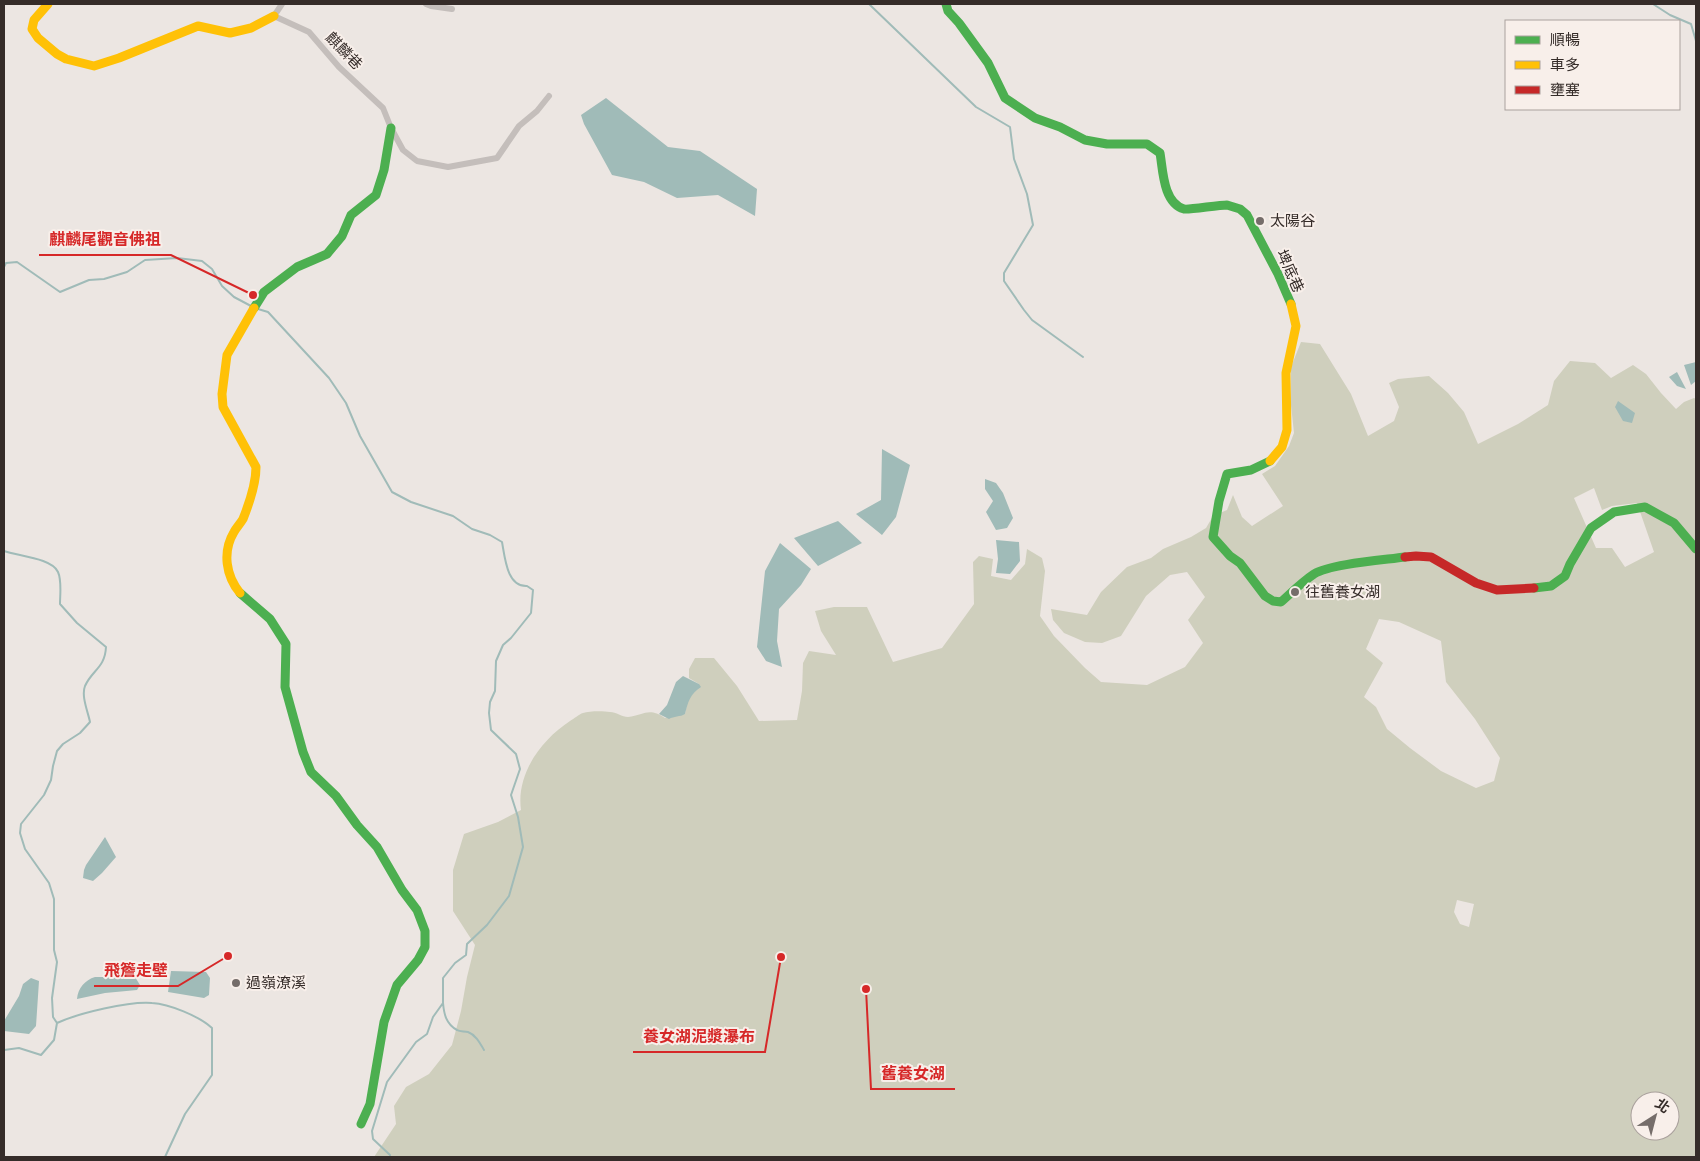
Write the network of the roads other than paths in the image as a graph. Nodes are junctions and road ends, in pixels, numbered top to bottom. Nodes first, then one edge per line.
1 (48, 4) edge
2 (282, 4) edge
3 (426, 4) edge
4 (946, 4) edge
5 (452, 9) dead end
6 (274, 16) junction
7 (549, 96) dead end
8 (391, 128) junction
9 (1696, 549) edge
10 (361, 1124) dead end

1 - 6 street
2 - 6 street
3 - 5 street
4 - 9 street, 埤底巷
6 - 8 street, 麒麟巷
7 - 8 street, 麒麟巷
8 - 10 street

